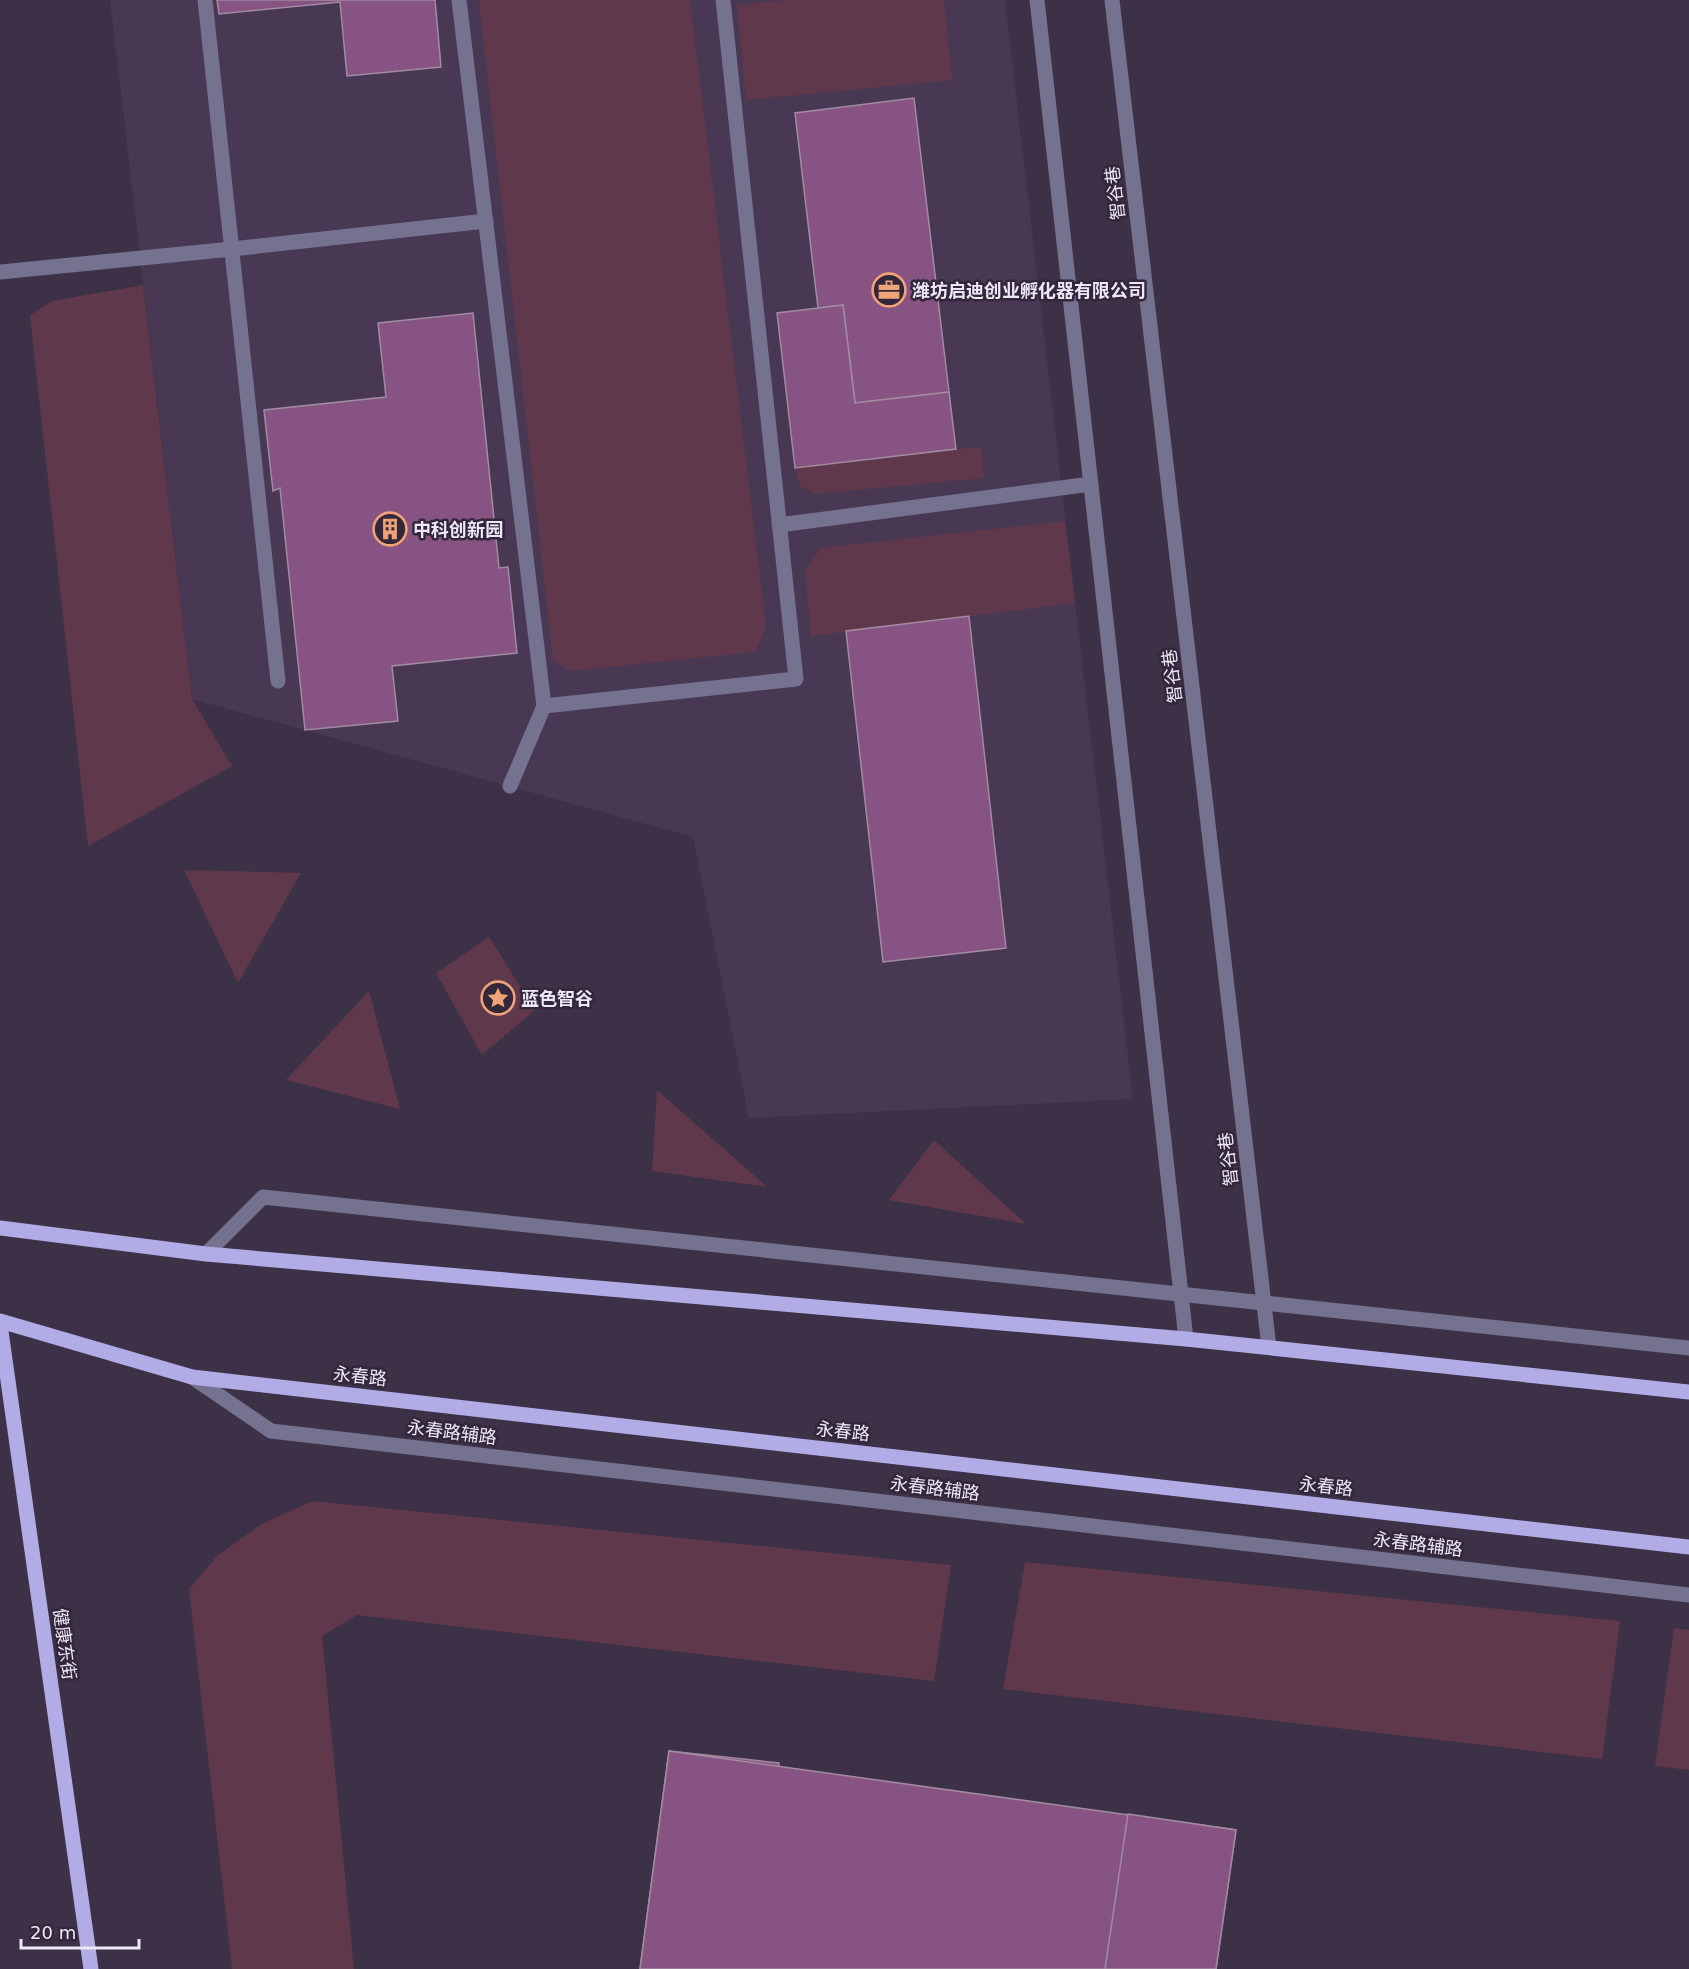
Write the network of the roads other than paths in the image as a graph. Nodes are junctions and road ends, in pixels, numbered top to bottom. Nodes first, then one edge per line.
1 (205, 0) edge
2 (459, 0) edge
3 (723, 0) edge
4 (1037, 0) edge
5 (1112, 0) edge
6 (486, 221) junction
7 (232, 249) junction
8 (0, 272) edge
9 (1091, 484) junction
10 (779, 525) junction
11 (278, 681) dead end
12 (544, 706) junction
13 (510, 786) dead end
14 (0, 1228) edge
15 (206, 1254) junction
16 (1181, 1294) junction
17 (1264, 1303) junction
18 (0, 1322) edge
19 (1186, 1339) junction
20 (1269, 1347) junction
21 (1689, 1348) edge
22 (192, 1377) junction
23 (1689, 1392) edge
24 (1689, 1547) edge
25 (1689, 1595) edge
26 (91, 1969) edge

1 - 7 street
2 - 6 street
3 - 10 street
4 - 9 street
5 - 17 street, 智谷巷
6 - 7 street
6 - 12 street
7 - 8 street
7 - 11 street
9 - 10 street
9 - 16 street
10 - 12 street
12 - 13 street
14 - 15 main road
15 - 16 street
15 - 19 main road
16 - 17 street
16 - 19 street
17 - 20 street, 智谷巷
17 - 21 street
18 - 22 main road, 永春路
18 - 26 main road, 健康东街
19 - 20 main road
20 - 23 main road
22 - 24 main road, 永春路
22 - 25 street, 永春路辅路

